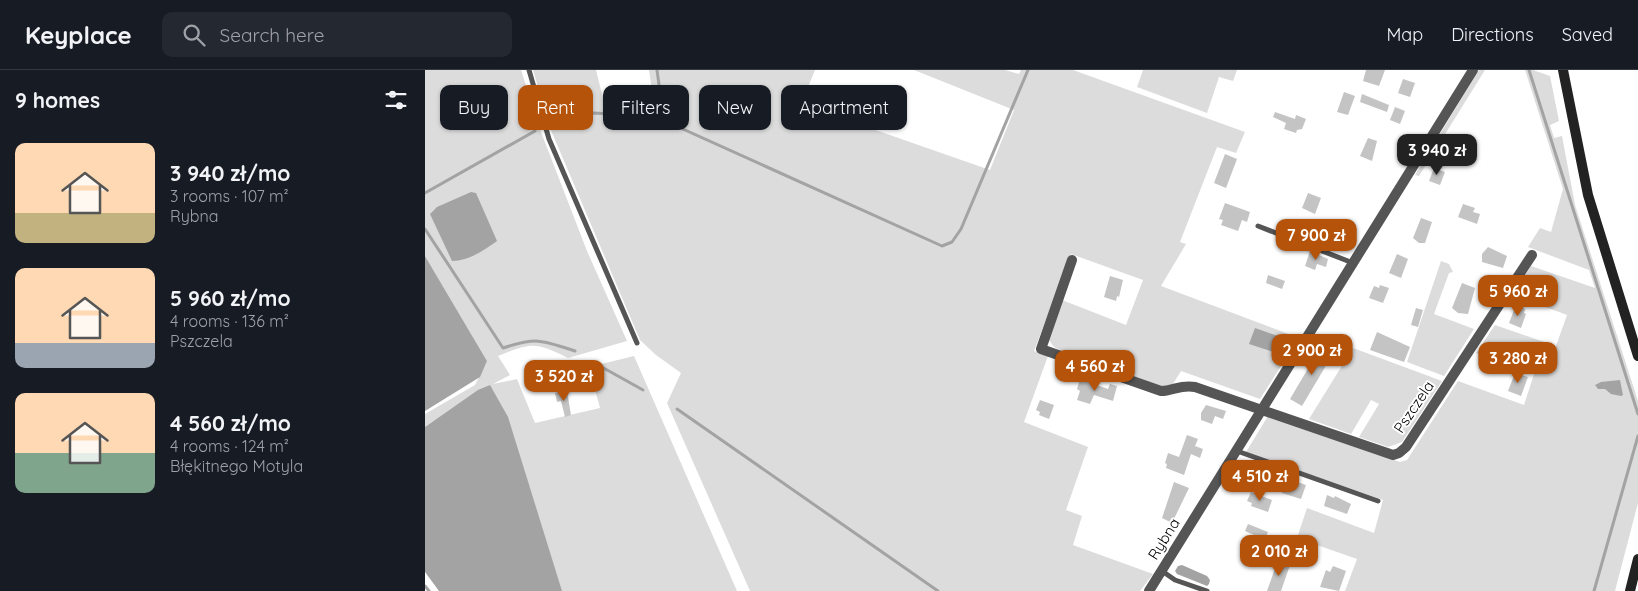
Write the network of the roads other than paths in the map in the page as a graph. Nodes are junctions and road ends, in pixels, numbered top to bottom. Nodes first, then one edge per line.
1 (529, 70) edge
2 (1473, 70) edge
3 (1563, 70) edge
4 (1258, 226) dead end
5 (1532, 255) dead end
6 (1073, 260) dead end
7 (1353, 264) junction
8 (637, 343) dead end
9 (1638, 356) edge
10 (1262, 409) junction
11 (1236, 451) junction
12 (1378, 501) dead end
13 (1638, 559) edge
14 (1161, 571) junction
15 (1149, 591) edge
16 (1207, 591) edge
17 (1630, 591) edge

1 - 8 lane
2 - 7 street, Rybna
3 - 9 street
4 - 7 lane
5 - 10 street, Pszczela
6 - 10 street
7 - 10 street, Rybna
10 - 11 street, Rybna
11 - 12 lane
11 - 14 street, Rybna
13 - 17 street
14 - 15 street, Rybna
14 - 16 lane

